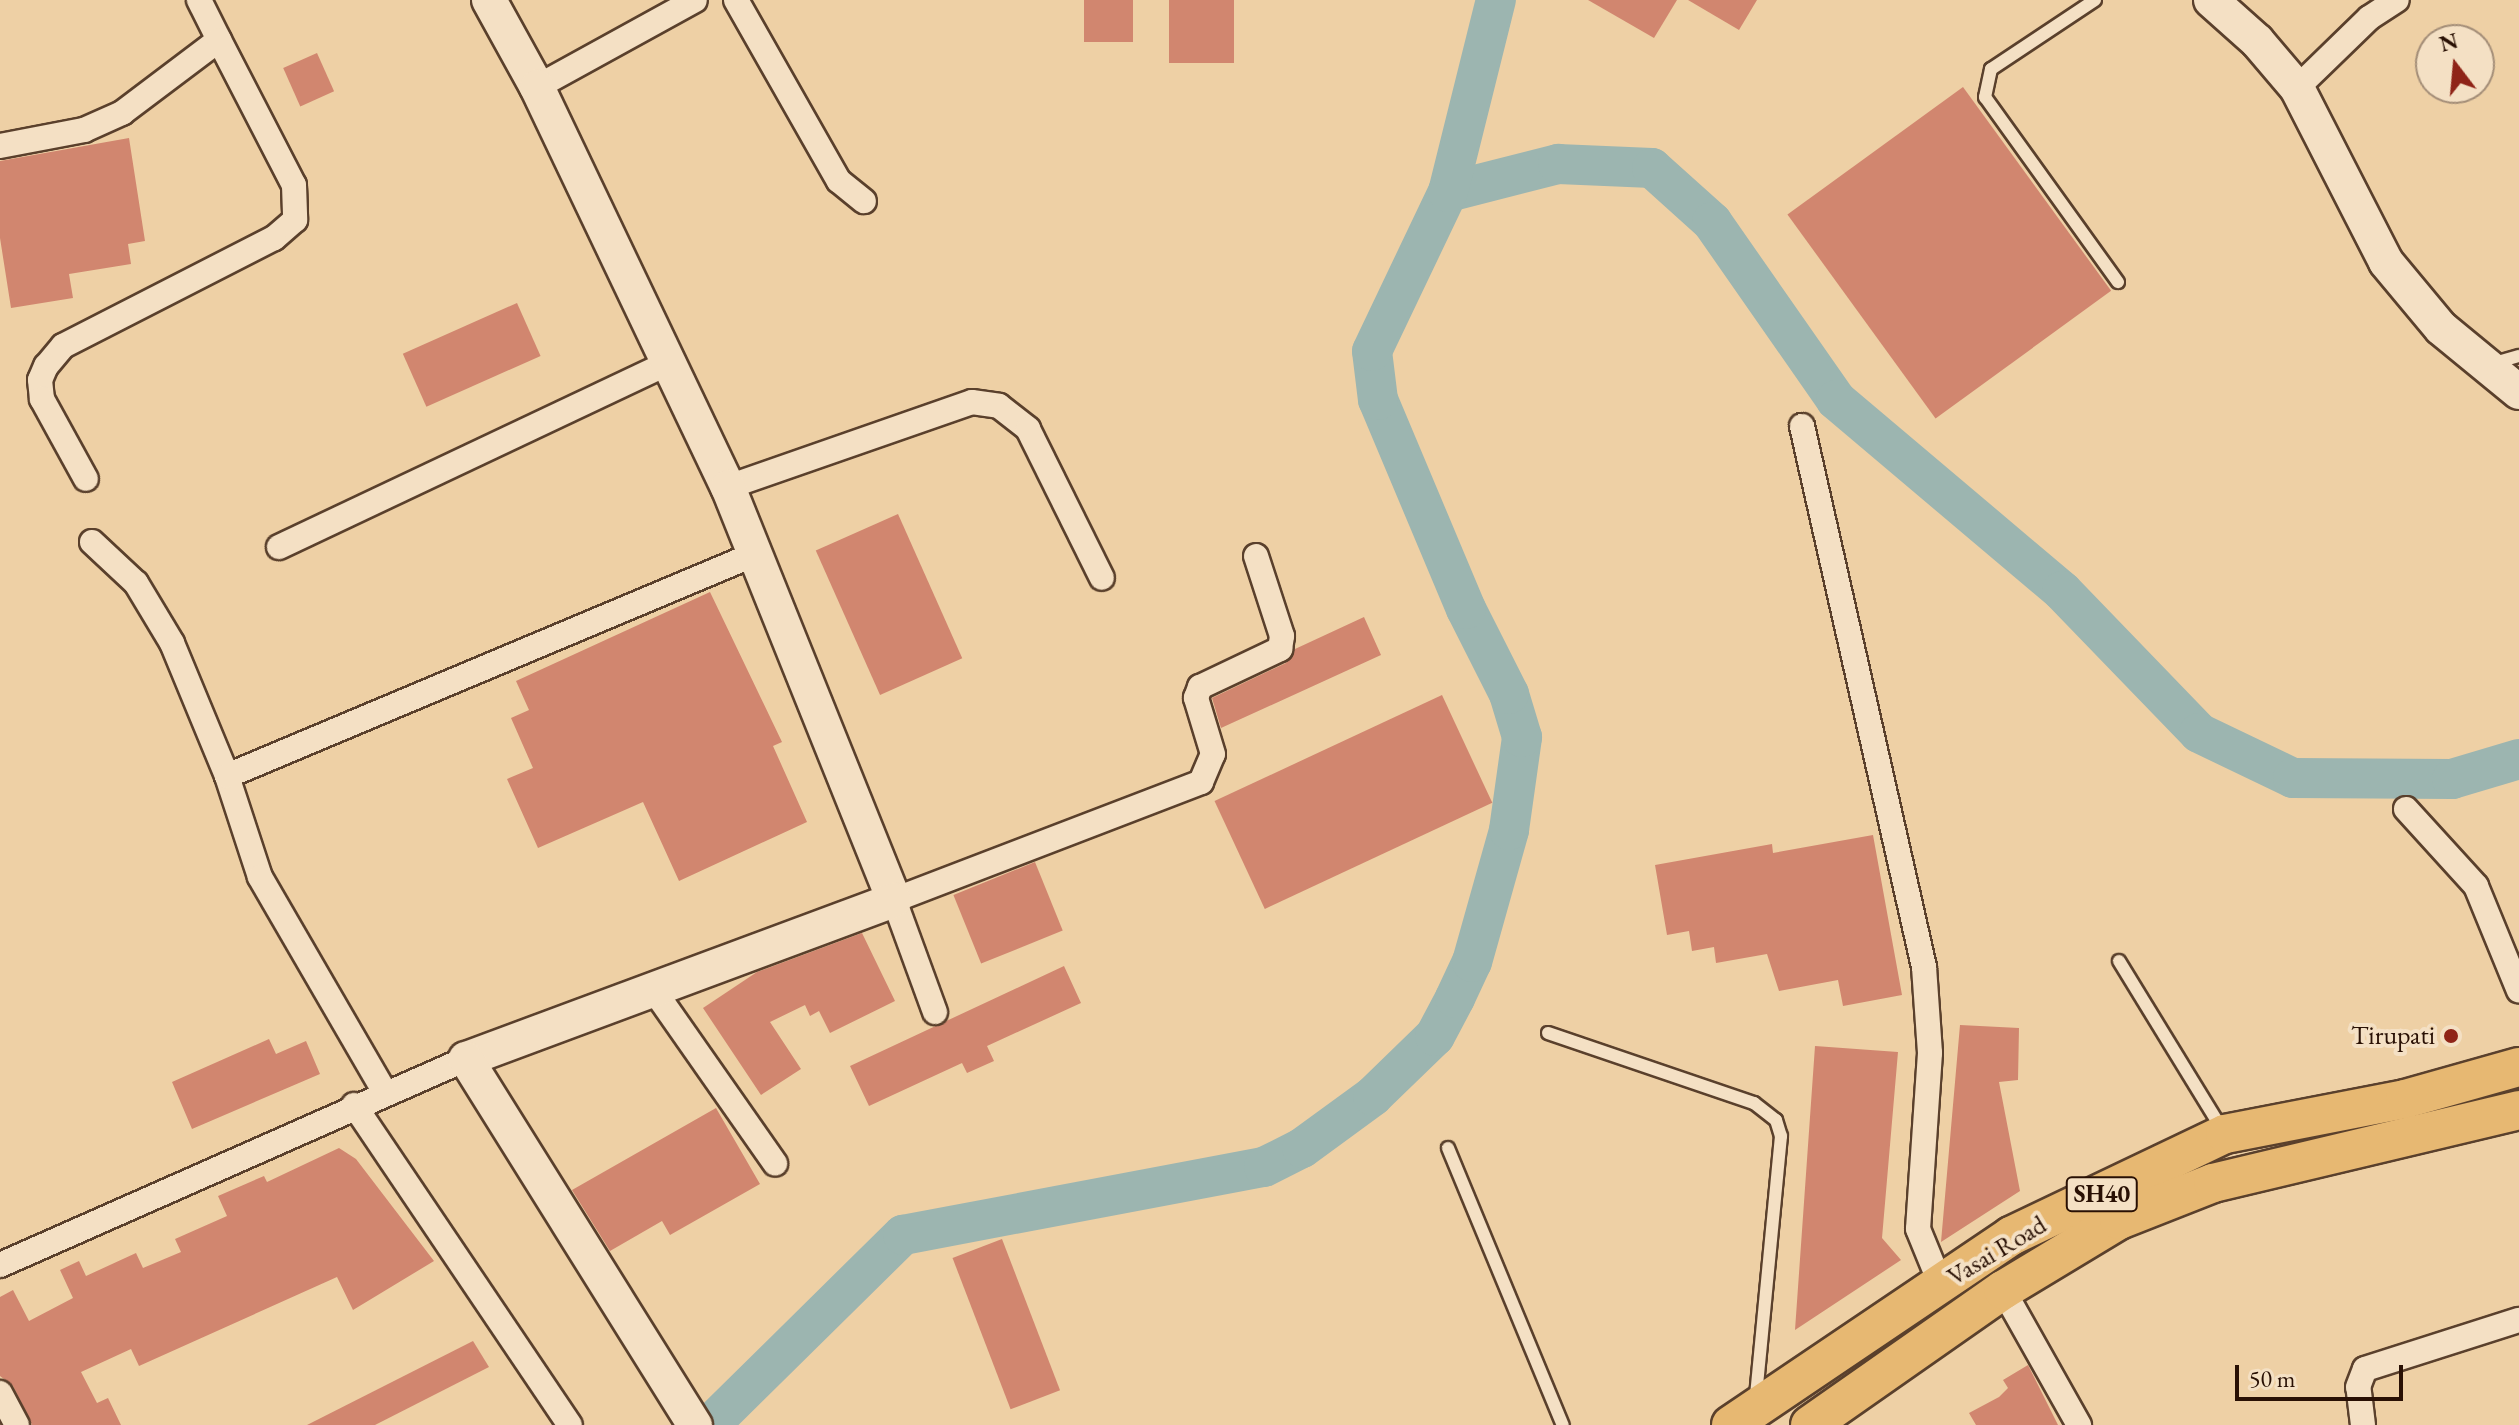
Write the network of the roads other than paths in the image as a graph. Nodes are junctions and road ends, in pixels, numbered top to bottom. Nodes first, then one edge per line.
1 (199, 0) edge
2 (489, 0) edge
3 (695, 0) edge
4 (736, 0) edge
5 (2095, 0) edge
6 (2211, 0) edge
7 (2397, 0) edge
8 (219, 40) junction
9 (537, 87) junction
10 (2297, 88) junction
11 (0, 146) edge
12 (864, 201) dead end
13 (2118, 282) dead end
14 (2519, 356) edge
15 (669, 363) junction
16 (2483, 367) junction
17 (2519, 392) edge
18 (1802, 426) dead end
19 (86, 479) dead end
20 (728, 487) junction
21 (92, 542) dead end
22 (279, 547) dead end
23 (755, 554) junction
24 (1256, 556) dead end
25 (1102, 578) dead end
26 (227, 776) junction
27 (2406, 809) dead end
28 (894, 900) junction
29 (2119, 961) dead end
30 (653, 989) junction
31 (2519, 991) edge
32 (935, 1012) dead end
33 (1548, 1033) dead end
34 (466, 1059) junction
35 (2519, 1067) edge
36 (384, 1091) junction
37 (354, 1105) junction
38 (2517, 1120) edge
39 (2225, 1134) junction
40 (1448, 1148) dead end
41 (775, 1163) dead end
42 (0, 1265) edge
43 (1941, 1285) junction
44 (2003, 1290) junction
45 (2519, 1320) edge
46 (0, 1393) edge
47 (1743, 1415) edge
48 (17, 1425) edge
49 (570, 1425) edge
50 (695, 1425) edge
51 (1563, 1425) edge
52 (1810, 1425) edge
53 (2079, 1425) edge
54 (2363, 1425) edge

1 - 8 street
2 - 9 street
3 - 9 street
4 - 12 street
5 - 13 lane
6 - 10 street
7 - 10 street
8 - 11 street
8 - 19 street
9 - 15 street
10 - 16 street
14 - 16 lane
15 - 20 street
15 - 22 street
16 - 17 street
18 - 43 street
20 - 23 street
20 - 25 street
21 - 26 street
23 - 26 street
23 - 28 street
24 - 28 street
26 - 36 street
27 - 31 street
28 - 30 street
28 - 32 street
29 - 39 lane
30 - 34 street
30 - 41 street
33 - 47 lane
34 - 36 street
34 - 50 street
35 - 39 main road, Vasai Road / SH40
36 - 37 street
37 - 42 street
37 - 49 street
38 - 44 main road, Vasai Road / SH40
39 - 43 main road, Vasai Road / SH40
40 - 51 lane
43 - 47 main road, Vasai Road / SH40
44 - 52 main road, Vasai Road / SH40
44 - 53 street
45 - 54 street
46 - 48 street

